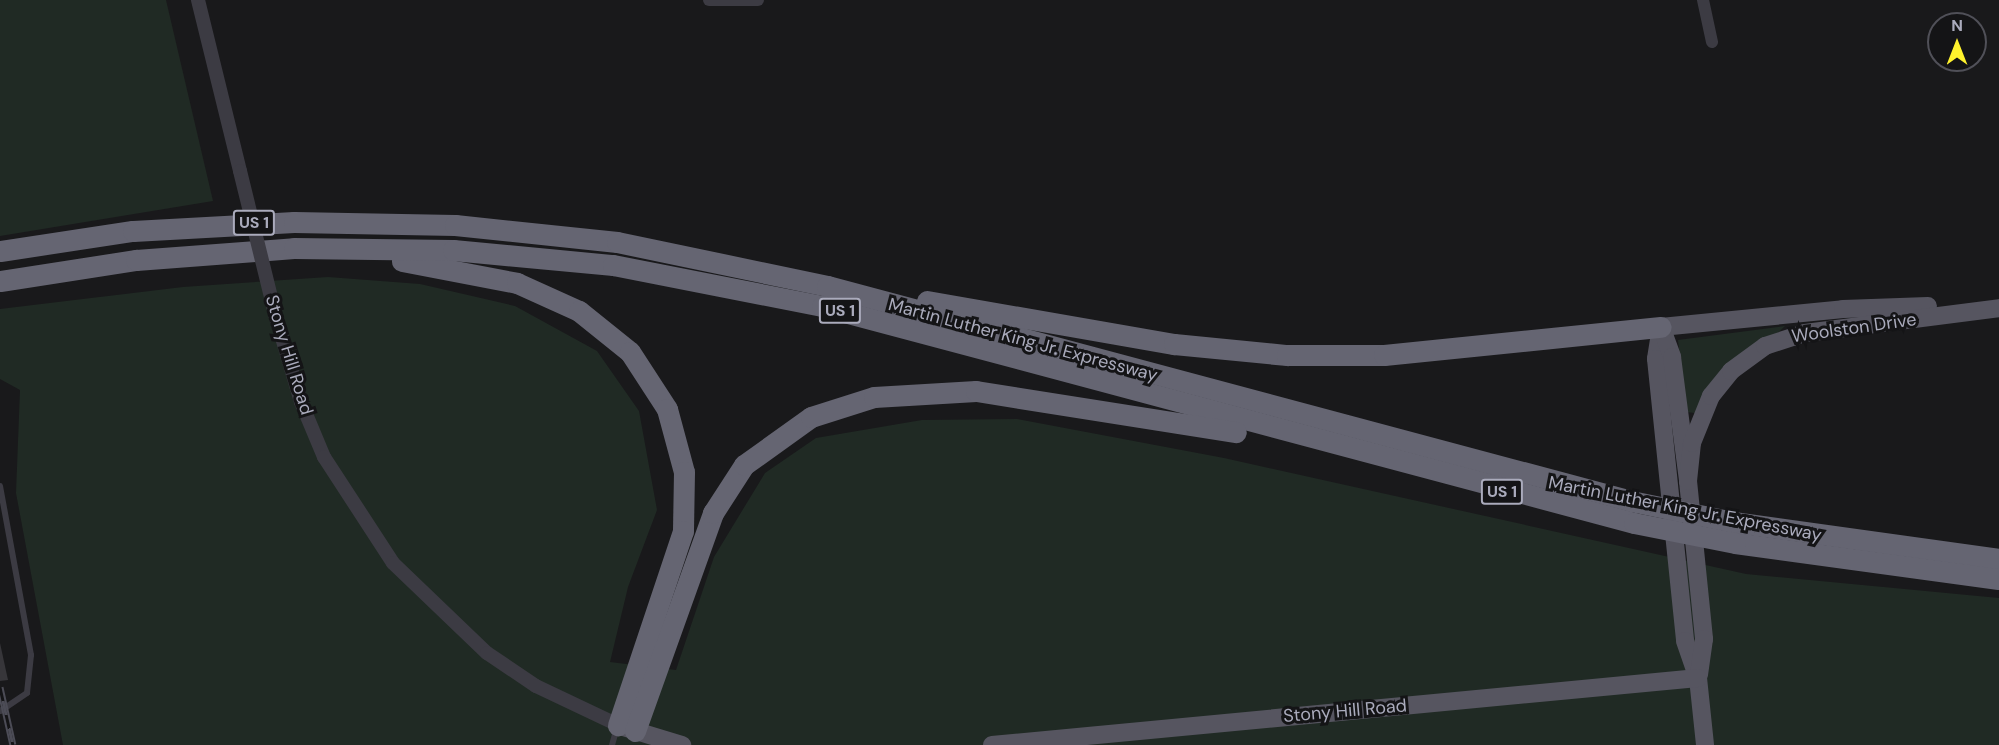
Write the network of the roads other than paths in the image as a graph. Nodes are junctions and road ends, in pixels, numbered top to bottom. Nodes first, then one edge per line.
1 (198, 0) edge
2 (709, 0) edge
3 (758, 0) edge
4 (1703, 0) edge
5 (1712, 42) dead end
6 (294, 248) junction
7 (0, 251) edge
8 (775, 273) junction
9 (0, 281) edge
10 (1999, 298) edge
11 (1999, 308) edge
12 (1661, 327) junction
13 (1372, 456) junction
14 (1688, 481) junction
15 (0, 486) edge
16 (1999, 559) edge
17 (1999, 579) edge
18 (1698, 678) junction
19 (0, 711) edge
20 (625, 735) edge
21 (682, 745) edge
22 (992, 745) edge
23 (1706, 745) edge

1 - 20 street, Stony Hill Road, bridge
2 - 3 street
4 - 5 street
6 - 9 highway, Martin Luther King Jr. Expressway / US 1
6 - 13 highway, Martin Luther King Jr. Expressway / US 1
6 - 20 highway
7 - 8 highway, Martin Luther King Jr. Expressway / US 1
8 - 12 highway
8 - 16 highway, Martin Luther King Jr. Expressway / US 1, bridge
10 - 12 main road, Woolston Drive
11 - 14 main road, Woolston Drive
12 - 14 main road, Woolston Drive
12 - 18 main road, Woolston Drive
13 - 17 highway, Martin Luther King Jr. Expressway / US 1, bridge
13 - 20 highway
14 - 18 main road, Woolston Drive
15 - 19 lane
18 - 22 main road, Stony Hill Road
18 - 23 main road, Woolston Drive
20 - 21 main road, Stony Hill Road

